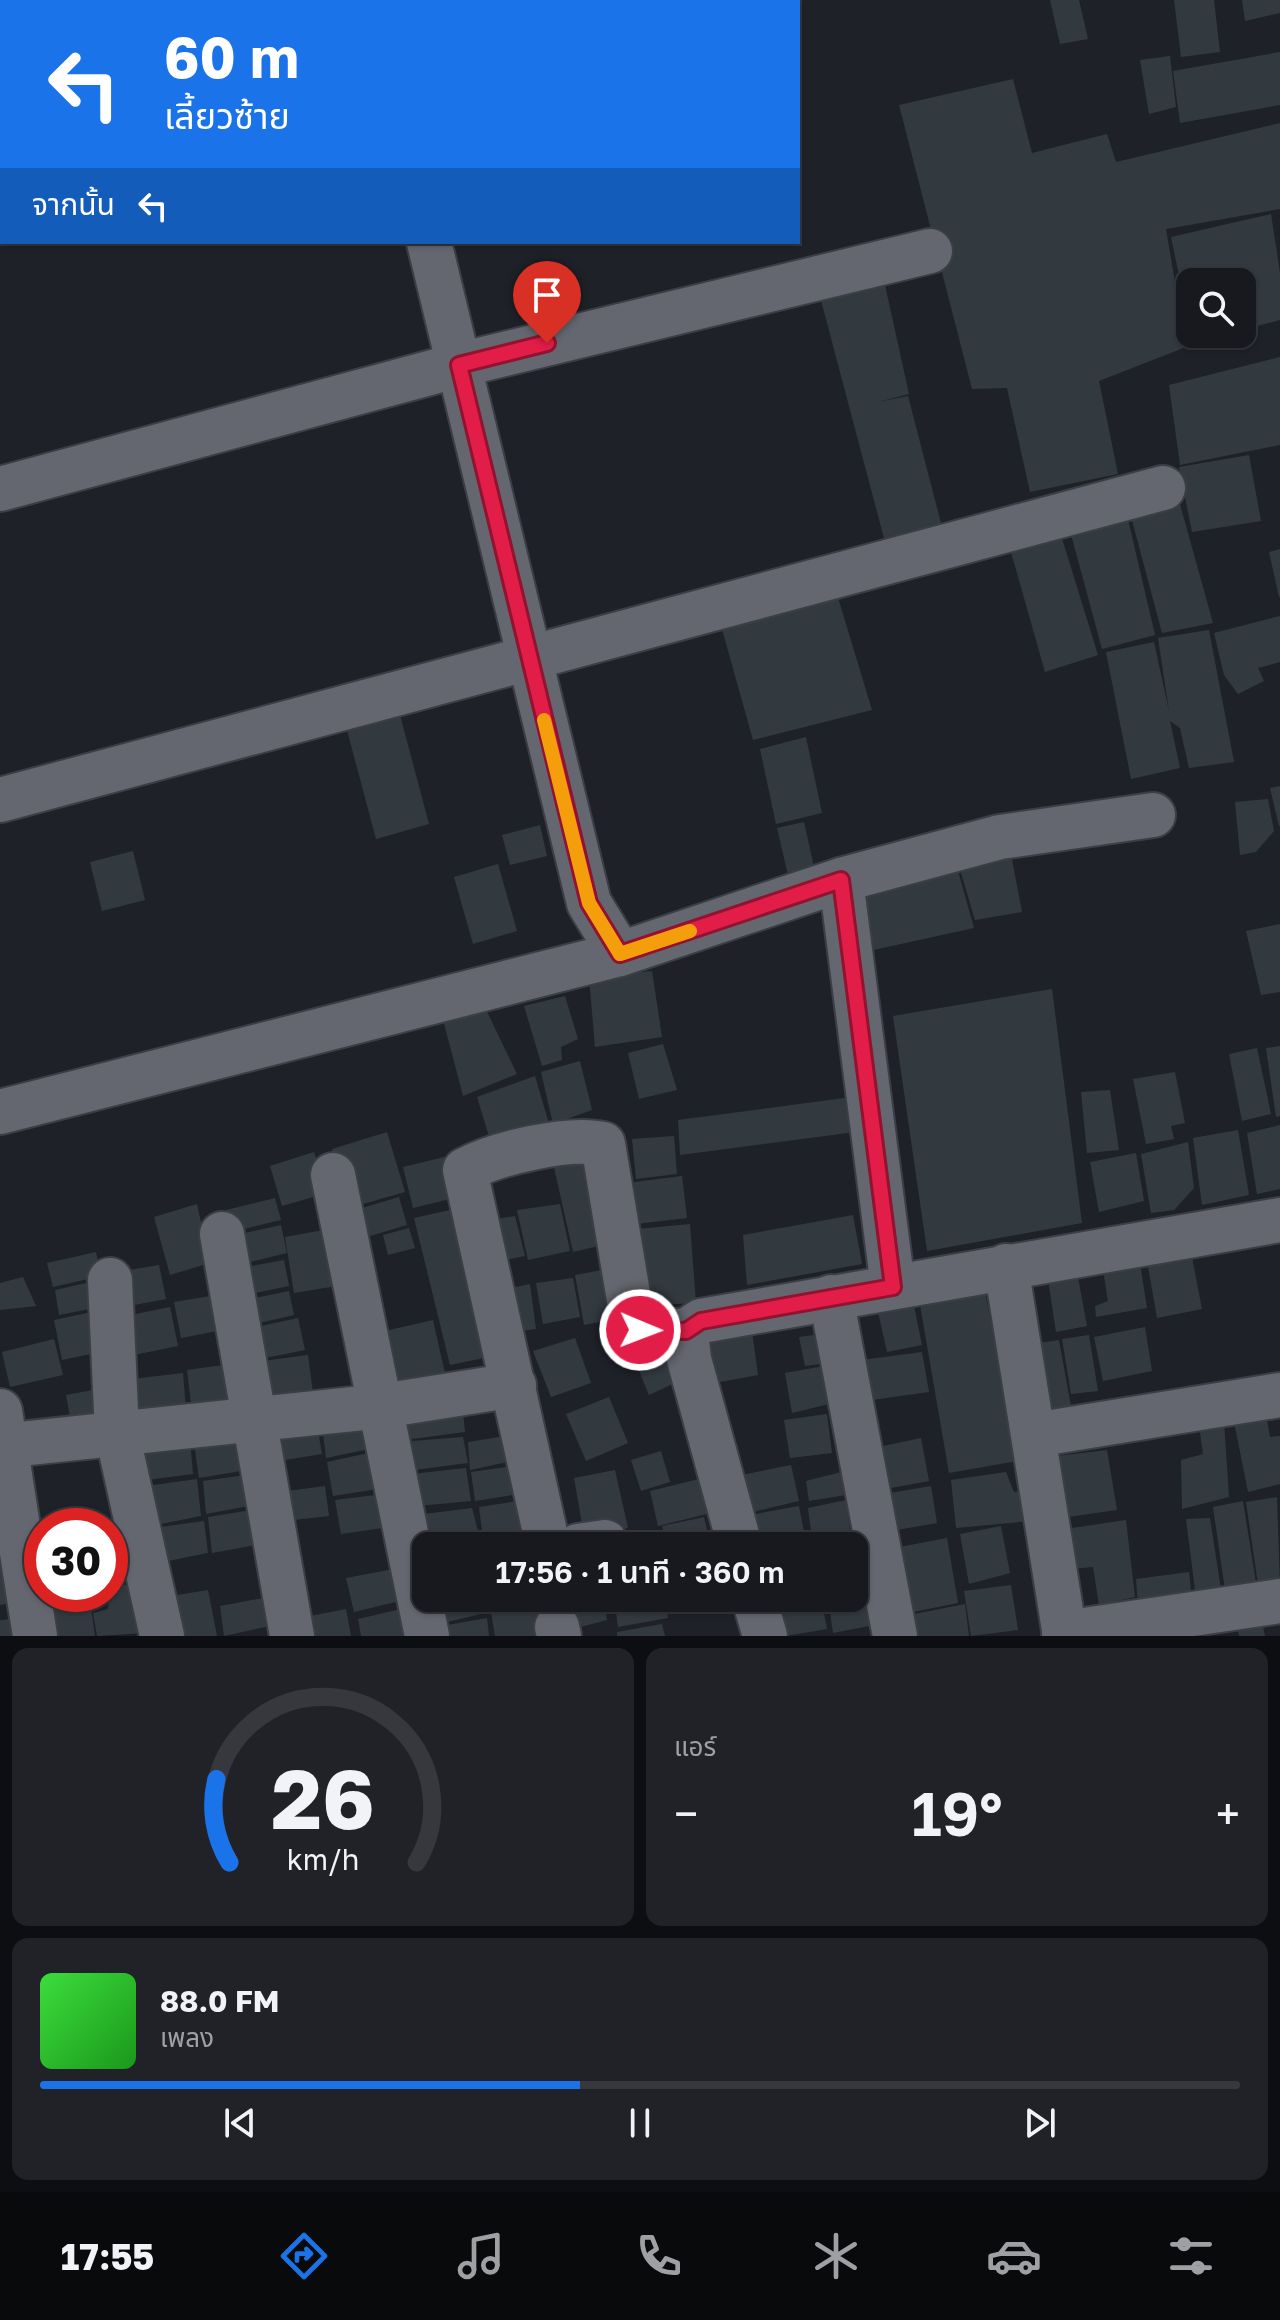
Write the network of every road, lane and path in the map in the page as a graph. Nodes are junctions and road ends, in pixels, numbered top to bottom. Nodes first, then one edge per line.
1 (429, 244) edge
2 (930, 251) dead end
3 (459, 365) junction
4 (1163, 488) dead end
5 (0, 489) edge
6 (530, 660) junction
7 (0, 800) edge
8 (1153, 815) dead end
9 (841, 880) junction
10 (620, 954) junction
11 (0, 1112) edge
12 (333, 1175) dead end
13 (1280, 1220) edge
14 (222, 1234) dead end
15 (1006, 1266) junction
16 (110, 1280) dead end
17 (893, 1287) junction
18 (831, 1297) junction
19 (686, 1331) junction
20 (514, 1385) junction
21 (1280, 1395) edge
22 (382, 1406) junction
23 (257, 1419) junction
24 (117, 1433) junction
25 (1, 1434) edge
26 (1034, 1435) junction
27 (545, 1532) edge
28 (736, 1532) edge
29 (1280, 1601) edge
30 (758, 1612) edge
31 (1064, 1634) edge
32 (35, 1636) edge
33 (162, 1636) edge
34 (292, 1636) edge
35 (427, 1636) edge
36 (765, 1636) edge
37 (895, 1636) edge

1 - 3 street
2 - 3 street
3 - 5 street
3 - 6 street
4 - 6 street
6 - 7 street
6 - 10 street
8 - 9 street
9 - 10 street
9 - 17 street
10 - 11 street
12 - 22 street
13 - 15 street
14 - 23 street
15 - 17 street
15 - 26 street
16 - 24 street
17 - 18 street
18 - 19 street
18 - 37 street
19 - 20 street
19 - 28 street
20 - 22 street
20 - 27 street
21 - 26 street
22 - 23 street
22 - 35 street
23 - 24 street
23 - 34 street
24 - 25 street
24 - 33 street
25 - 32 street
26 - 31 street
29 - 31 street
30 - 36 street

